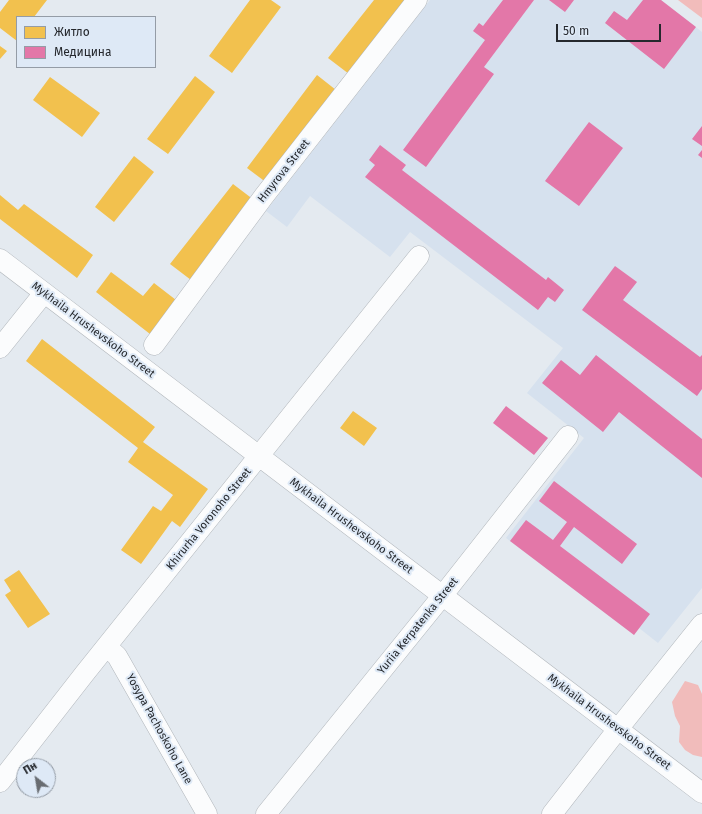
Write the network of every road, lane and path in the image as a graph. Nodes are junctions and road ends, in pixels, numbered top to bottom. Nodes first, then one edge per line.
1 (417, 0) edge
2 (419, 256) dead end
3 (0, 259) edge
4 (44, 293) junction
5 (154, 345) dead end
6 (0, 348) edge
7 (568, 436) dead end
8 (259, 456) junction
9 (443, 595) junction
10 (702, 624) edge
11 (107, 647) junction
12 (618, 729) junction
13 (0, 782) edge
14 (702, 794) edge
15 (207, 814) edge
16 (266, 814) edge
17 (552, 814) edge

1 - 5 street, Hmyrova Street
2 - 8 street, Khirurha Voronoho Street
3 - 4 street, Mykhaila Hrushevskoho Street
4 - 6 street
4 - 8 street, Mykhaila Hrushevskoho Street
7 - 9 street, Yuriia Kerpatenka Street
8 - 9 street, Mykhaila Hrushevskoho Street
8 - 11 street, Khirurha Voronoho Street
9 - 12 street, Mykhaila Hrushevskoho Street
9 - 16 street, Yuriia Kerpatenka Street
10 - 12 street
11 - 13 street, Khirurha Voronoho Street
11 - 15 street, Yosypa Pachoskoho Lane
12 - 14 street, Mykhaila Hrushevskoho Street
12 - 17 street

